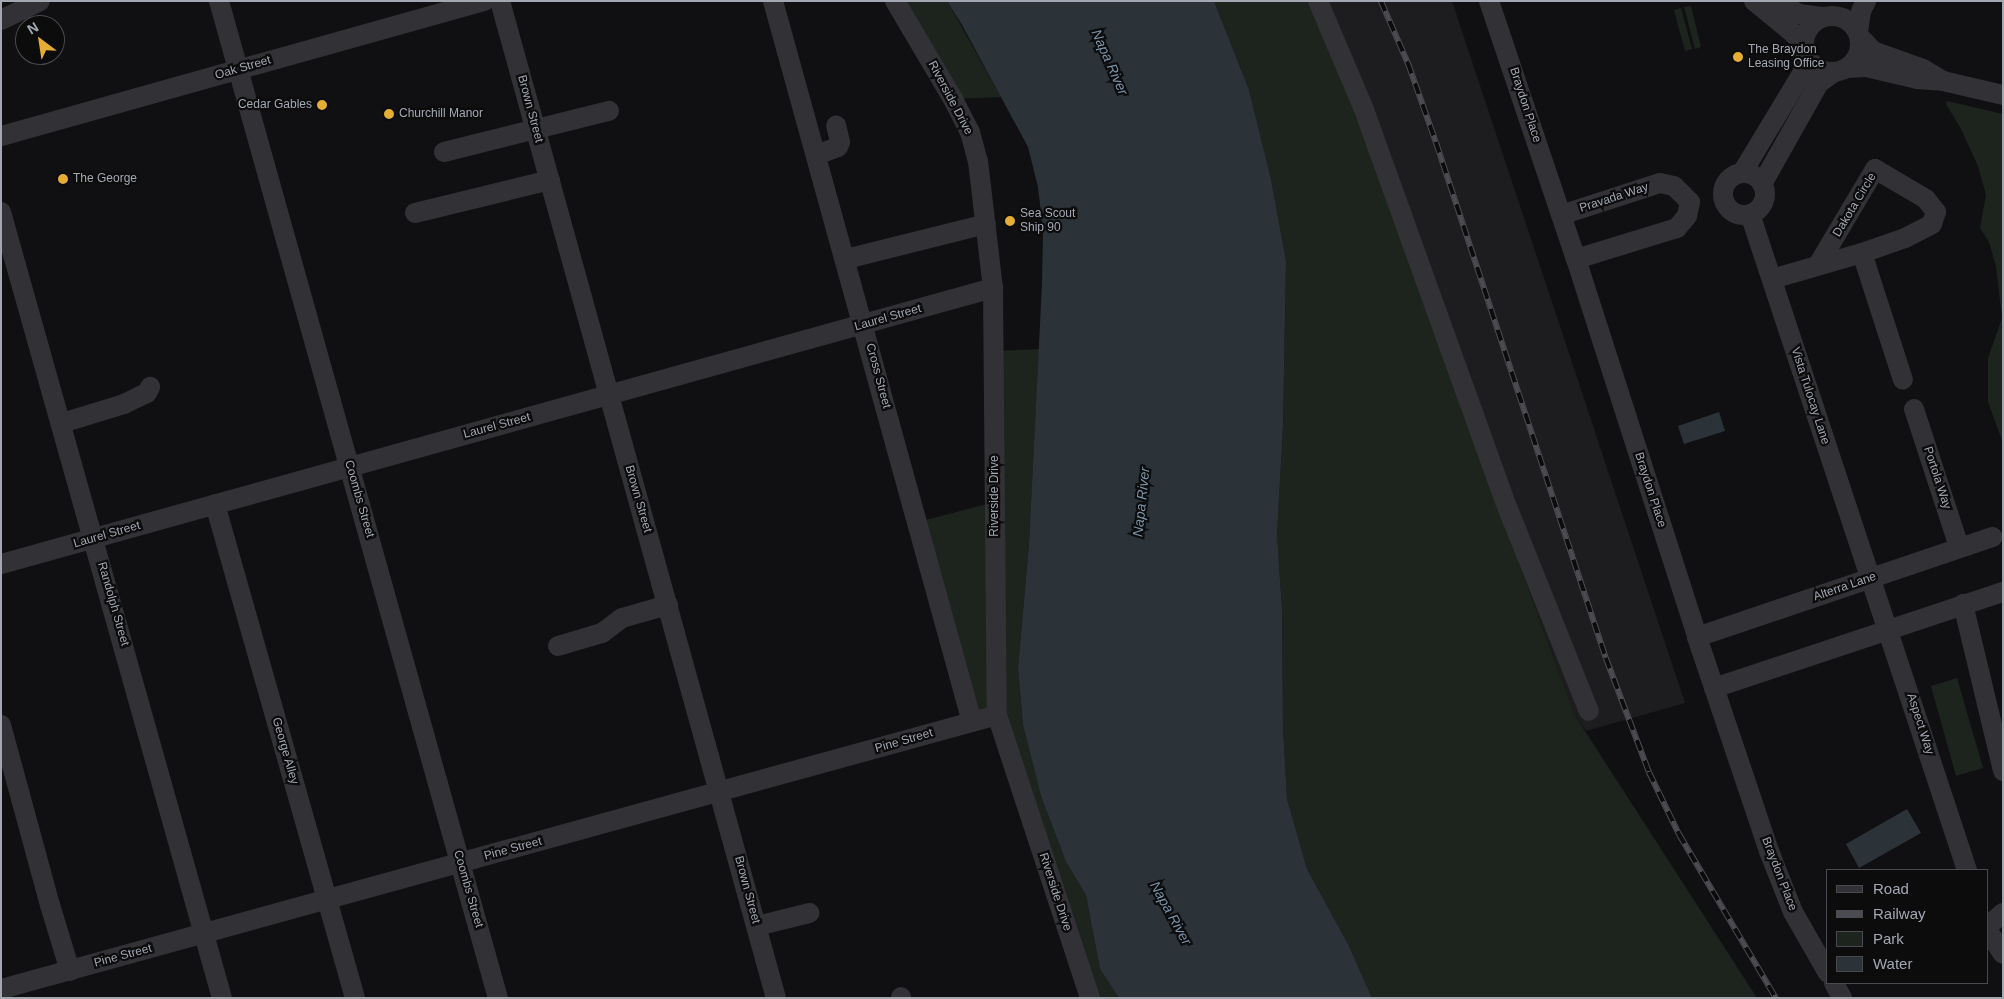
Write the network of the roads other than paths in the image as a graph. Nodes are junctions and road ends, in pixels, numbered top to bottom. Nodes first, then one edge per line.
1 (40, 1) edge
2 (219, 1) edge
3 (484, 1) edge
4 (500, 1) edge
5 (773, 1) edge
6 (895, 1) edge
7 (1318, 1) edge
8 (1489, 1) edge
9 (1754, 1) edge
10 (1774, 1) edge
11 (1844, 1) edge
12 (1866, 1) edge
13 (1826, 16) junction
14 (1, 20) edge
15 (1859, 34) junction
16 (1804, 48) junction
17 (237, 70) junction
18 (1840, 70) junction
19 (1943, 81) junction
20 (2003, 95) edge
21 (609, 111) dead end
22 (836, 125) dead end
23 (536, 129) junction
24 (1, 136) edge
25 (444, 152) dead end
26 (816, 155) junction
27 (1742, 173) junction
28 (550, 180) junction
29 (1762, 184) junction
30 (1723, 196) junction
31 (1690, 202) junction
32 (1, 212) edge
33 (415, 213) dead end
34 (1750, 214) junction
35 (1561, 215) junction
36 (986, 224) junction
37 (1862, 253) junction
38 (846, 259) junction
39 (1576, 259) junction
40 (1818, 265) junction
41 (1772, 279) junction
42 (994, 288) junction
43 (864, 325) junction
44 (1903, 380) dead end
45 (150, 387) dead end
46 (609, 395) junction
47 (1914, 409) dead end
48 (62, 423) junction
49 (350, 466) junction
50 (215, 504) junction
51 (1993, 537) dead end
52 (95, 539) junction
53 (1959, 547) junction
54 (1, 564) edge
55 (1870, 579) junction
56 (2003, 592) edge
57 (668, 604) junction
58 (1963, 604) junction
59 (1888, 628) junction
60 (1697, 638) junction
61 (558, 646) dead end
62 (1714, 688) junction
63 (1589, 711) dead end
64 (997, 715) junction
65 (972, 722) junction
66 (1, 725) edge
67 (2003, 771) edge
68 (720, 792) junction
69 (460, 863) junction
70 (1967, 869) edge
71 (328, 900) junction
72 (809, 913) dead end
73 (2003, 913) edge
74 (1989, 925) edge
75 (757, 926) junction
76 (1989, 933) edge
77 (204, 934) junction
78 (2003, 954) edge
79 (70, 970) junction
80 (1826, 970) edge
81 (1835, 984) edge
82 (1, 989) edge
83 (222, 998) edge
84 (355, 998) edge
85 (498, 998) edge
86 (776, 998) edge
87 (1090, 998) edge
88 (1842, 998) edge

1 - 14 street
2 - 17 street, Coombs Street
3 - 17 street, Oak Street
4 - 23 street, Brown Street
5 - 26 street, Cross Street
6 - 36 street, Riverside Drive
7 - 63 street
8 - 35 street, Braydon Place
9 - 16 street
10 - 13 street
11 - 13 street
12 - 15 street
13 - 15 street
13 - 16 street
15 - 18 street
15 - 19 street
16 - 18 street
16 - 27 street
17 - 24 street, Oak Street
17 - 49 street, Coombs Street
18 - 19 street
18 - 29 street
19 - 20 street
21 - 23 street
22 - 26 street
23 - 25 street
23 - 28 street, Brown Street
26 - 38 street, Cross Street
27 - 29 street
27 - 30 street
28 - 33 street
28 - 46 street, Brown Street
29 - 34 street
30 - 31 street
30 - 34 street
31 - 35 street, Pravada Way
31 - 39 street
32 - 48 street, Randolph Street
34 - 41 street, Vista Tulocay Lane
35 - 39 street, Braydon Place
36 - 38 street
36 - 42 street, Riverside Drive
37 - 40 street, Dakota Circle
37 - 40 street, Dakota Circle
37 - 44 street
38 - 43 street, Cross Street
39 - 60 street, Braydon Place
40 - 41 street, Dakota Circle
41 - 55 street, Vista Tulocay Lane
42 - 43 street, Laurel Street
42 - 64 street, Riverside Drive
43 - 46 street, Laurel Street
43 - 65 street, Cross Street
45 - 48 street
46 - 49 street, Laurel Street
46 - 57 street, Brown Street
47 - 53 street, Portola Way
48 - 52 street, Randolph Street
49 - 50 street, Laurel Street
49 - 69 street, Coombs Street
50 - 52 street, Laurel Street
50 - 71 street, George Alley
51 - 53 street, Alterra Lane
52 - 54 street, Laurel Street
52 - 77 street, Randolph Street
53 - 55 street, Alterra Lane
55 - 59 street, Aspect Way
55 - 60 street, Alterra Lane
56 - 58 street
57 - 61 street
57 - 68 street, Brown Street
58 - 59 street
58 - 67 street
59 - 62 street
59 - 70 street, Aspect Way
60 - 62 street, Braydon Place
62 - 80 street, Braydon Place
64 - 65 street, Pine Street
64 - 87 street, Riverside Drive
65 - 68 street, Pine Street
66 - 79 street
68 - 69 street, Pine Street
68 - 75 street, Brown Street
69 - 71 street, Pine Street
69 - 85 street, Coombs Street
71 - 77 street, Pine Street
71 - 84 street, George Alley
72 - 75 street
73 - 74 street
75 - 86 street, Brown Street
76 - 78 street
77 - 79 street, Pine Street
77 - 83 street, Randolph Street
79 - 82 street, Pine Street
81 - 88 street

